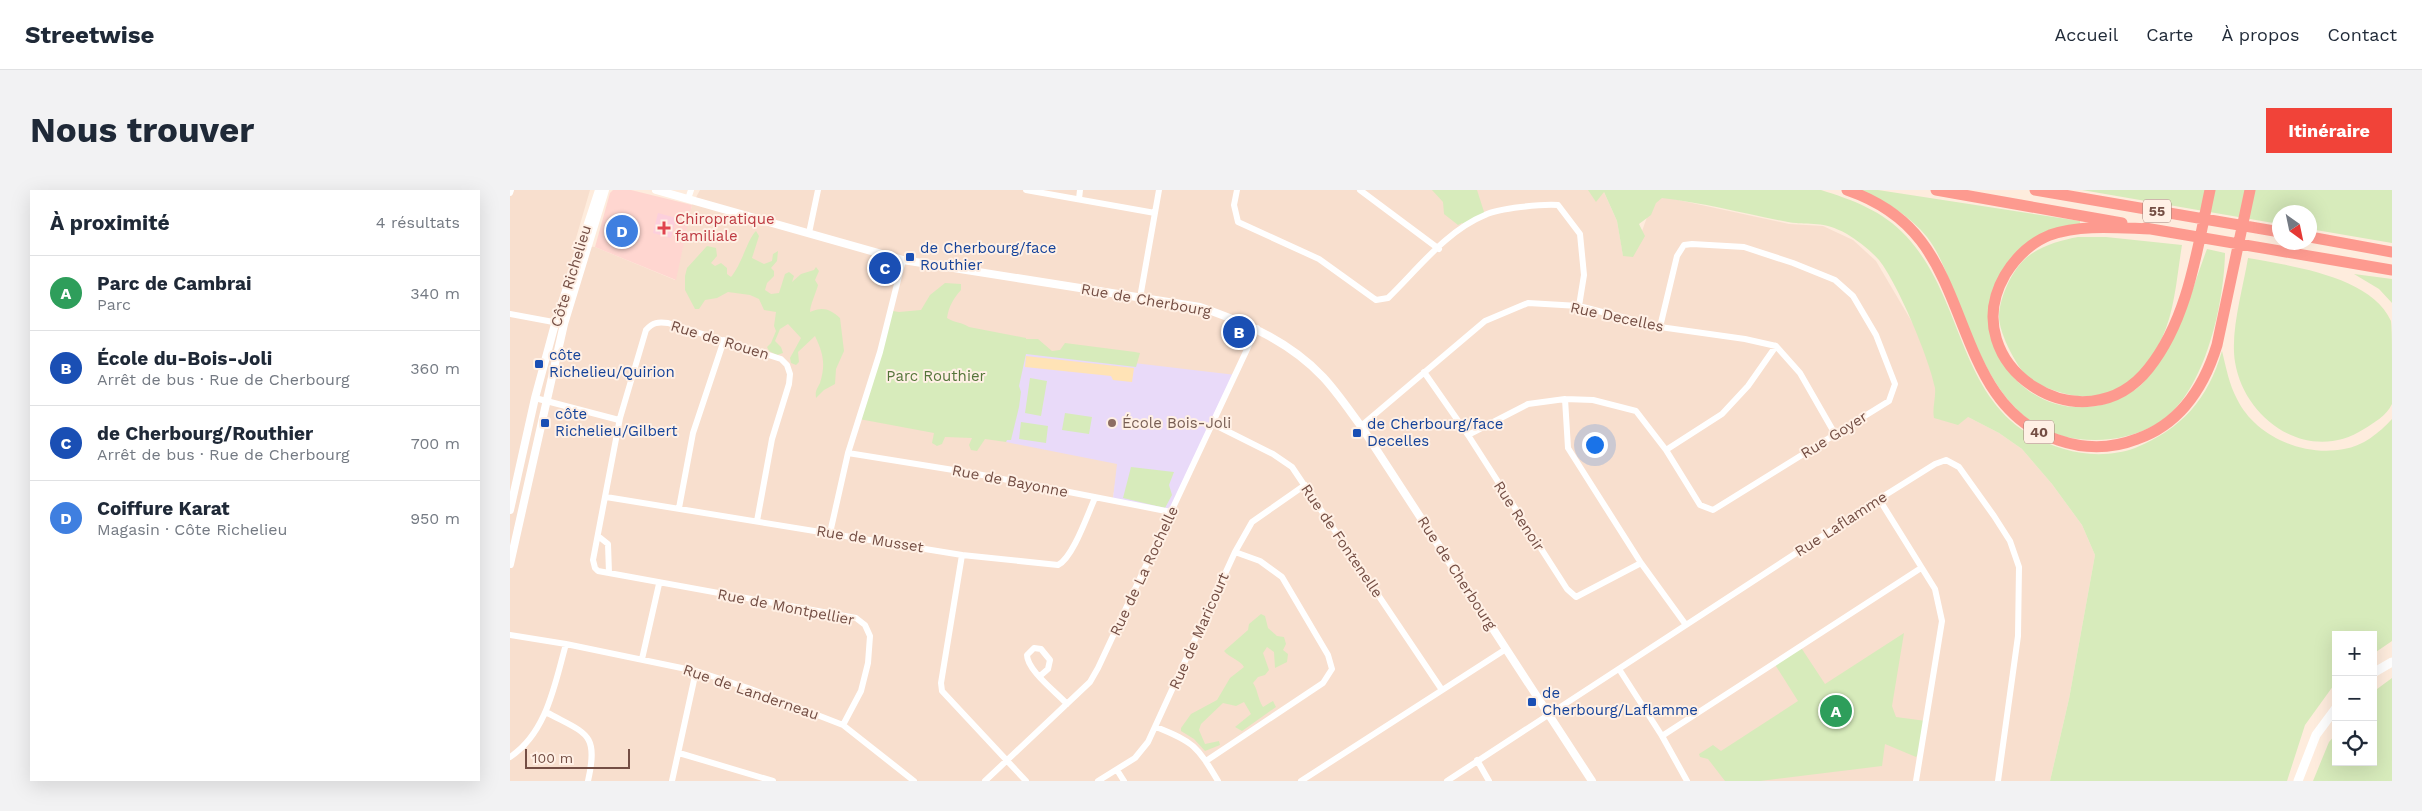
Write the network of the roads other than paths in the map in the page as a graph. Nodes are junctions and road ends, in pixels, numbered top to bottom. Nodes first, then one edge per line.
1 (599, 190) edge
2 (605, 190) edge
3 (656, 190) edge
4 (690, 190) edge
5 (818, 190) edge
6 (1026, 190) edge
7 (1080, 190) edge
8 (1159, 190) edge
9 (1237, 190) edge
10 (1360, 190) edge
11 (1847, 190) edge
12 (1936, 190) edge
13 (2035, 190) edge
14 (2210, 190) edge
15 (2250, 190) edge
16 (688, 199) junction
17 (1079, 199) junction
18 (1155, 213) junction
19 (2151, 229) junction
20 (2272, 231) edge
21 (809, 232) junction
22 (2317, 238) edge
23 (1439, 248) junction
24 (2392, 252) edge
25 (903, 260) junction
26 (2392, 270) edge
27 (1140, 298) junction
28 (1579, 306) junction
29 (510, 314) edge
30 (555, 324) junction
31 (564, 324) junction
32 (1660, 327) junction
33 (1257, 328) junction
34 (724, 340) junction
35 (1776, 346) junction
36 (1424, 372) junction
37 (535, 398) junction
38 (548, 400) junction
39 (1565, 400) junction
40 (619, 420) junction
41 (1213, 424) junction
42 (1361, 426) junction
43 (1835, 434) junction
44 (1468, 435) junction
45 (1666, 450) junction
46 (848, 453) junction
47 (1305, 486) junction
48 (606, 497) junction
49 (1095, 498) junction
50 (1879, 500) junction
51 (679, 508) junction
52 (510, 510) edge
53 (1171, 512) junction
54 (757, 521) junction
55 (830, 533) junction
56 (598, 536) junction
57 (1235, 552) junction
58 (962, 555) junction
59 (1641, 563) junction
60 (510, 564) edge
61 (1921, 568) junction
62 (609, 573) junction
63 (659, 584) junction
64 (1686, 625) junction
65 (510, 636) edge
66 (566, 644) junction
67 (1506, 649) junction
68 (642, 659) junction
69 (2392, 662) edge
70 (1619, 669) junction
71 (696, 671) junction
72 (2377, 671) edge
73 (1040, 676) dead end
74 (1442, 690) junction
75 (1067, 704) junction
76 (546, 712) junction
77 (2332, 713) edge
78 (1549, 714) junction
79 (843, 725) junction
80 (1156, 727) junction
81 (1662, 736) junction
82 (679, 753) junction
83 (510, 757) edge
84 (1477, 760) junction
85 (1008, 761) junction
86 (1206, 761) junction
87 (1117, 770) junction
88 (588, 781) edge
89 (672, 781) edge
90 (773, 781) edge
91 (914, 781) edge
92 (985, 781) edge
93 (1026, 781) edge
94 (1098, 781) edge
95 (1124, 781) edge
96 (1218, 781) edge
97 (1301, 781) edge
98 (1447, 781) edge
99 (1489, 781) edge
100 (1592, 781) edge
101 (1687, 781) edge
102 (1916, 781) edge
103 (1998, 781) edge
104 (2298, 781) edge

1 - 30 street, Côte Richelieu
2 - 31 street, Côte Richelieu
3 - 16 street, Rue de Cherbourg
4 - 16 street
5 - 21 street
6 - 17 street
7 - 17 street
8 - 18 street
9 - 23 street
10 - 23 street
11 - 15 highway, 40
12 - 19 highway
13 - 20 highway, 55
14 - 19 highway
16 - 21 street, Rue de Cherbourg
17 - 18 street
18 - 27 street
19 - 26 highway
21 - 25 street, Rue de Cherbourg
22 - 24 highway
23 - 28 street
25 - 27 street, Rue de Cherbourg
25 - 46 street
27 - 33 street, Rue de Cherbourg
28 - 32 street, Rue Decelles
28 - 36 street, Rue Decelles
29 - 30 street
30 - 31 street
30 - 37 street, Côte Richelieu
31 - 38 street, Côte Richelieu
32 - 35 street, Rue Decelles
32 - 43 street, Rue Goyer
33 - 41 street, Rue de La Rochelle
33 - 42 street, Rue de Cherbourg
34 - 40 street, Rue de Rouen
34 - 51 street
34 - 54 street, Rue de Rouen
35 - 43 street
35 - 45 street
36 - 42 street, Rue Decelles
36 - 44 street, Rue Renoir
37 - 38 street
37 - 52 street, Côte Richelieu
38 - 40 street
38 - 60 street, Côte Richelieu
39 - 44 street, Rue Goyer
39 - 45 street, Rue Goyer
39 - 59 street
40 - 48 street, Rue de Rouen
41 - 47 street, Rue de Fontenelle
41 - 53 street, Rue de La Rochelle
42 - 67 street, Rue de Cherbourg
43 - 45 street, Rue Goyer
44 - 59 street, Rue Renoir
46 - 49 street, Rue de Bayonne
46 - 55 street
47 - 57 street, Rue de Maricourt
47 - 74 street, Rue de Fontenelle
48 - 51 street, Rue de Musset
48 - 56 street, Rue de Rouen
49 - 53 street, Rue de Bayonne
49 - 58 street, Rue de Musset
50 - 61 street
50 - 64 street, Rue Laflamme
50 - 103 street, Rue Laflamme
51 - 54 street, Rue de Musset
53 - 75 street, Rue de La Rochelle
54 - 55 street, Rue de Musset
55 - 58 street, Rue de Musset
56 - 62 street
56 - 62 street, Rue de Rouen
57 - 80 street, Rue de Maricourt
57 - 86 street
58 - 85 street
59 - 64 street
61 - 81 street
61 - 102 street
62 - 63 street, Rue de Montpellier
63 - 68 street
63 - 79 street, Rue de Montpellier
64 - 70 street, Rue Laflamme
65 - 66 street, Rue de Landerneau
66 - 68 street, Rue de Landerneau
66 - 76 street
67 - 74 street
67 - 78 street, Rue de Cherbourg
68 - 71 street, Rue de Landerneau
69 - 72 main road
70 - 78 street, Rue Laflamme
70 - 81 street
71 - 79 street, Rue de Landerneau
71 - 82 street
73 - 75 street
74 - 97 street
75 - 85 street, Rue de La Rochelle
76 - 83 street
76 - 88 street
77 - 104 main road
78 - 84 street, Rue Laflamme
78 - 100 street, Rue de Cherbourg
79 - 91 street, Rue de Landerneau
80 - 86 street
80 - 87 street, Rue de Maricourt
81 - 101 street
82 - 89 street
82 - 90 street
84 - 98 street, Rue Laflamme
84 - 99 street
85 - 92 street, Rue de La Rochelle
85 - 93 street
86 - 96 street
87 - 94 street, Rue de Maricourt
87 - 95 street

